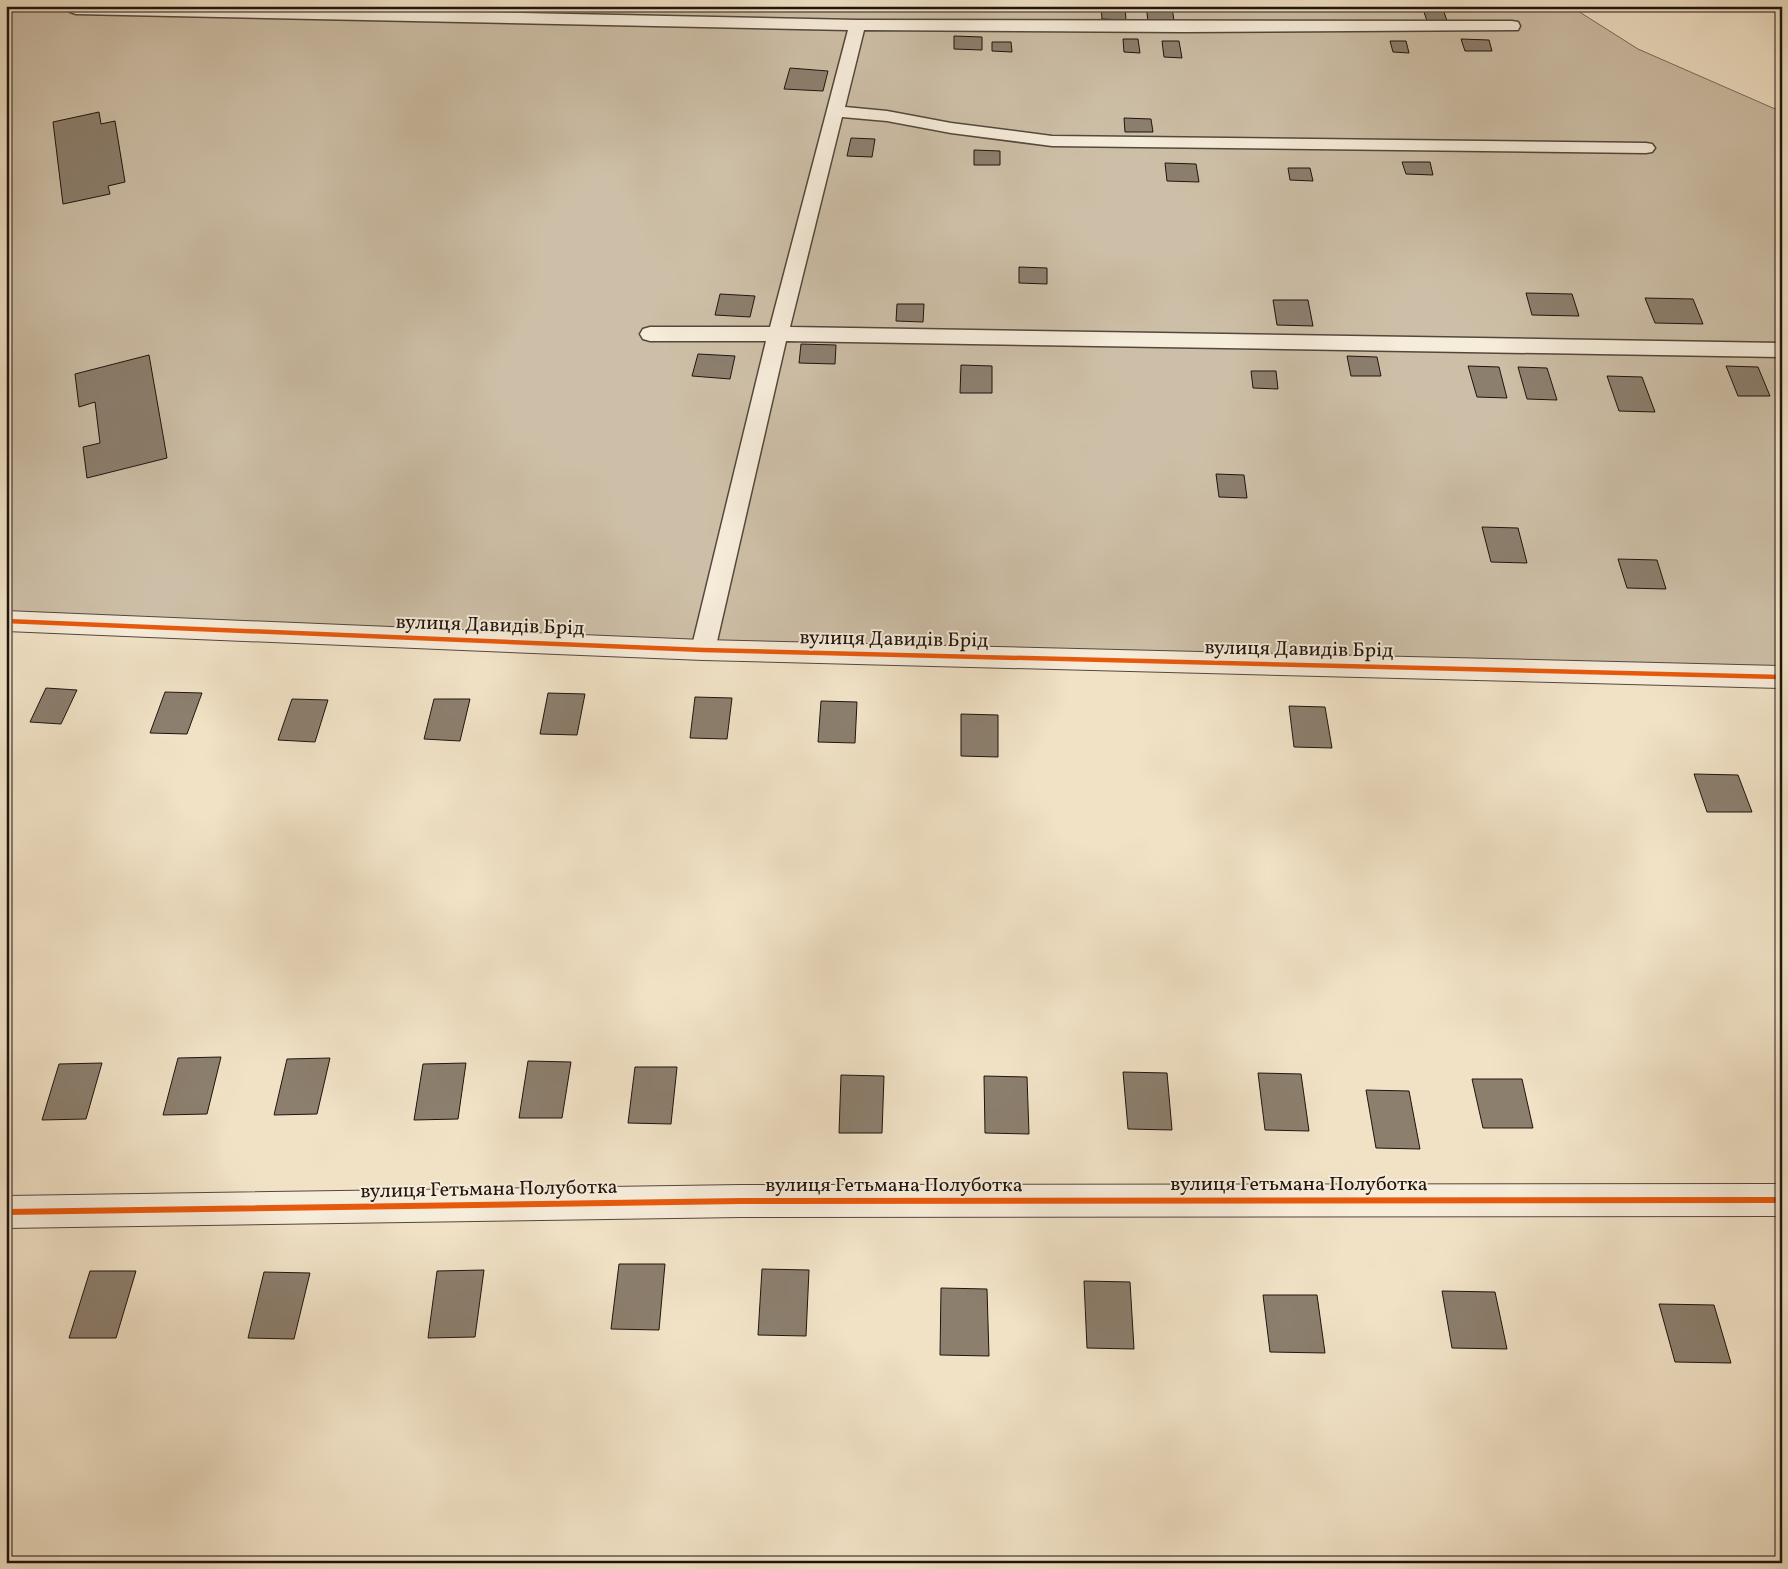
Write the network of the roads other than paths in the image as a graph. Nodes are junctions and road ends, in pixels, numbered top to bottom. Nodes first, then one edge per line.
1 (76, 9) dead end
2 (857, 25) junction
3 (1512, 26) dead end
4 (835, 111) junction
5 (1646, 148) dead end
6 (650, 334) dead end
7 (778, 334) junction
8 (1782, 350) edge
9 (6, 621) edge
10 (703, 650) junction
11 (1782, 677) edge
12 (1782, 1200) edge
13 (6, 1212) edge

1 - 2 lane
2 - 3 lane
2 - 4 lane
4 - 5 lane
4 - 7 lane
6 - 7 lane
7 - 8 lane
7 - 10 lane
9 - 10 street, вулиця Давидів Брід
10 - 11 street, вулиця Давидів Брід
12 - 13 street, вулиця Гетьмана Полуботка

